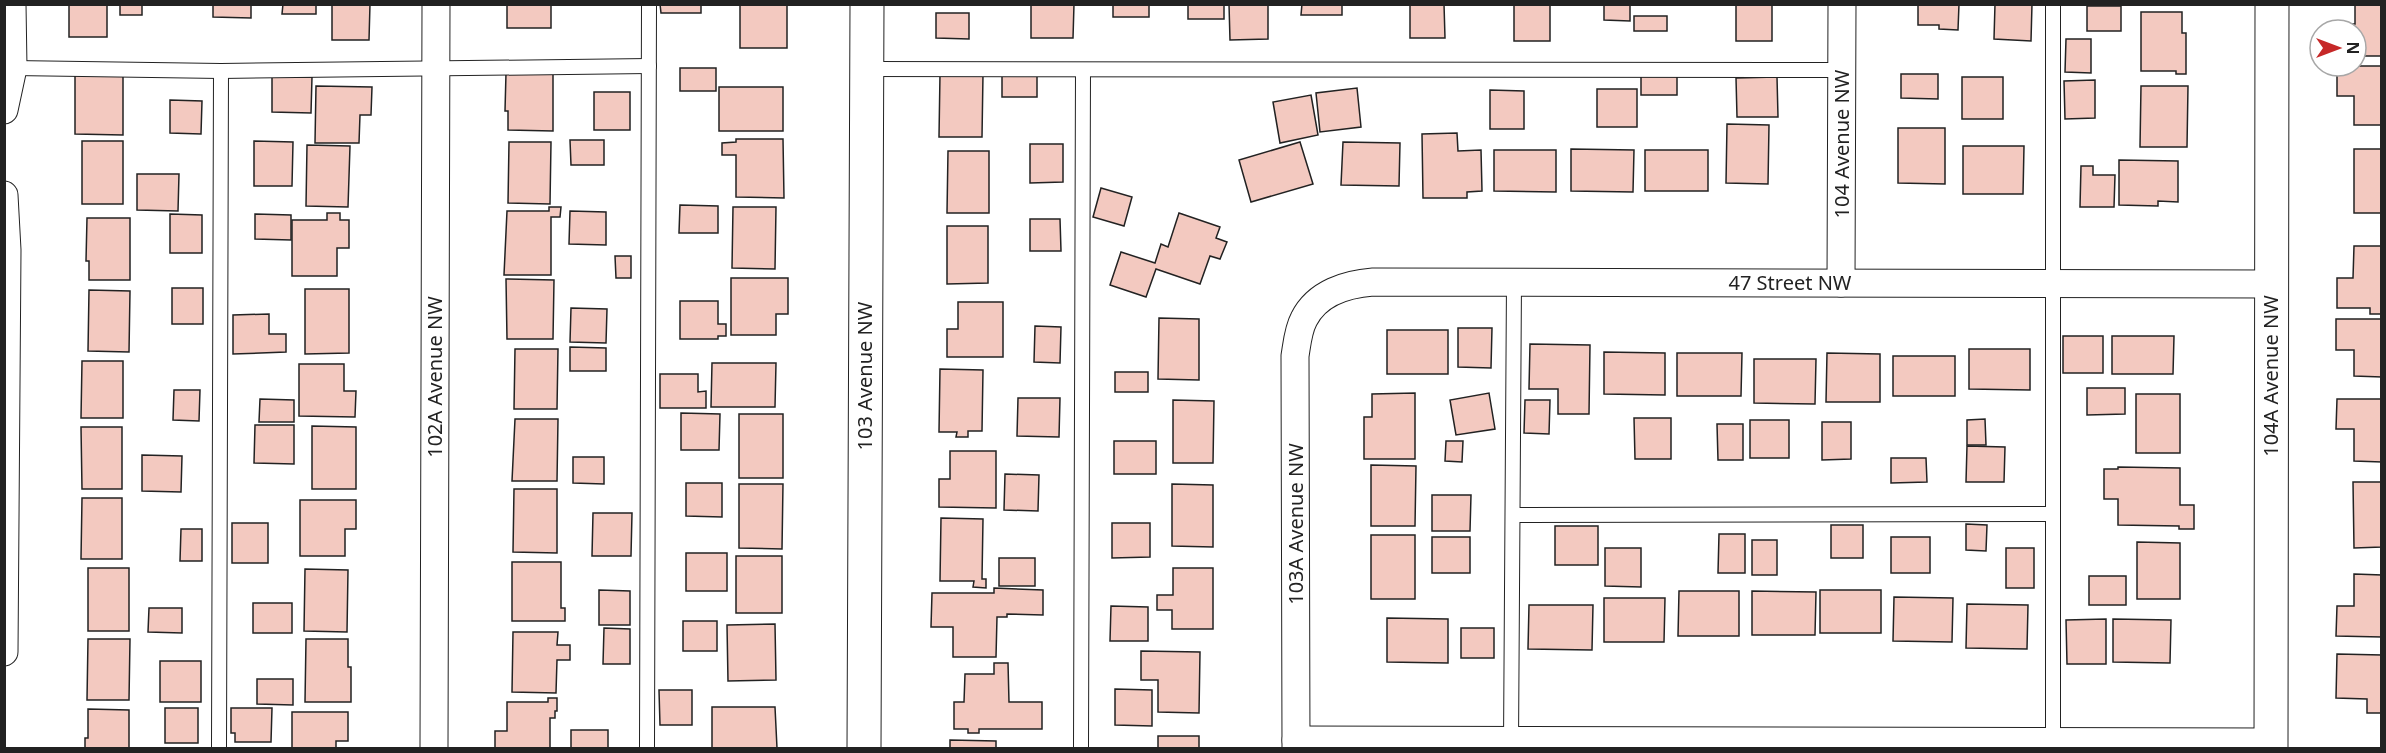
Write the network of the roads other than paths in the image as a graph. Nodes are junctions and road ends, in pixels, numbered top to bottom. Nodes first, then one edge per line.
1 (12, 4) edge
2 (436, 4) edge
3 (649, 4) edge
4 (867, 4) edge
5 (1842, 4) edge
6 (2053, 4) edge
7 (2272, 4) edge
8 (649, 66) junction
9 (436, 67) junction
10 (13, 68) junction
11 (866, 69) junction
12 (1083, 70) junction
13 (1842, 70) junction
14 (221, 71) junction
15 (4, 110) edge
16 (4, 195) edge
17 (1514, 281) junction
18 (1841, 283) junction
19 (2053, 283) junction
20 (2271, 284) junction
21 (1315, 304) joint
22 (2051, 514) junction
23 (1514, 515) junction
24 (4, 652) edge
25 (1296, 744) edge
26 (1511, 745) edge
27 (1736, 745) edge
28 (1828, 745) edge
29 (2053, 745) edge
30 (2271, 745) edge
31 (219, 748) edge
32 (434, 748) edge
33 (648, 748) edge
34 (864, 748) edge
35 (1081, 748) edge

1 - 10 street
2 - 9 street, 102A Avenue NW
3 - 8 lane
4 - 11 street, 103 Avenue NW
5 - 13 street, 104 Avenue NW
6 - 19 lane
7 - 20 street, 104A Avenue NW
8 - 9 lane
8 - 33 lane
9 - 14 lane
9 - 32 street, 102A Avenue NW
10 - 14 lane
10 - 15 street
11 - 12 lane
11 - 34 street, 103 Avenue NW
12 - 13 lane
12 - 35 lane
13 - 18 street, 104 Avenue NW
14 - 31 lane
16 - 24 street
17 - 18 street, 47 Street NW
17 - 21 street, 47 Street NW
17 - 23 lane
18 - 19 street, 47 Street NW
19 - 20 street, 47 Street NW
19 - 22 lane
20 - 30 street, 104A Avenue NW
21 - 25 street, 103A Avenue NW
22 - 23 lane
22 - 29 lane
23 - 26 lane
25 - 26 street
26 - 27 street
27 - 28 street
28 - 29 street
29 - 30 street

